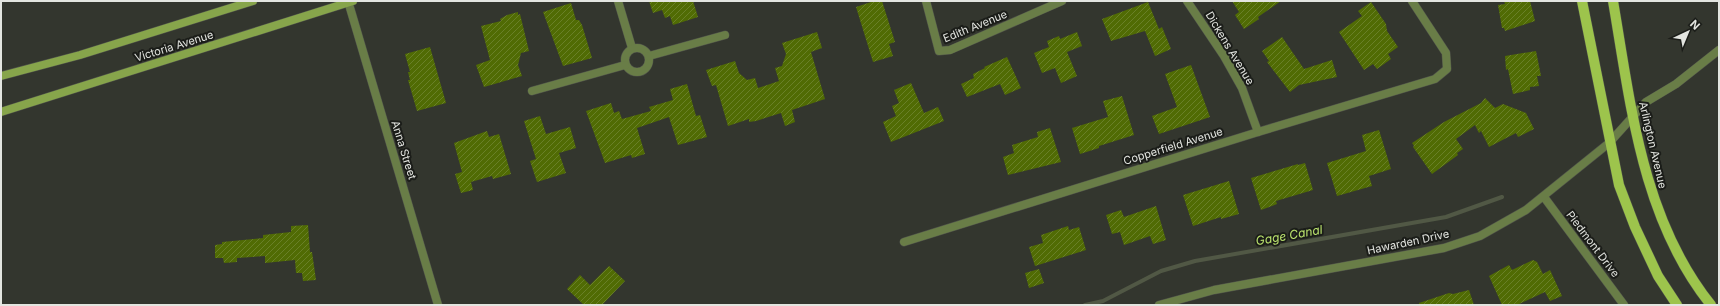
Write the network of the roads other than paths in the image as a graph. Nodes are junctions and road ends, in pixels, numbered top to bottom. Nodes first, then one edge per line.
1 (253, 1) edge
2 (349, 1) edge
3 (618, 1) edge
4 (926, 1) edge
5 (1062, 1) edge
6 (1187, 1) edge
7 (1412, 1) edge
8 (1582, 1) edge
9 (1613, 1) edge
10 (725, 35) dead end
11 (632, 48) junction
12 (1719, 50) edge
13 (649, 56) junction
14 (625, 65) junction
15 (1, 76) edge
16 (532, 91) dead end
17 (1, 112) edge
18 (1633, 115) junction
19 (1258, 132) junction
20 (1609, 142) junction
21 (1544, 197) junction
22 (904, 242) dead end
23 (1170, 303) edge
24 (438, 305) edge
25 (1159, 305) edge
26 (1624, 305) edge
27 (1677, 305) edge
28 (1711, 305) edge

1 - 15 main road, Victoria Avenue
2 - 17 main road, Victoria Avenue
2 - 24 street, Anna Street
3 - 11 street
4 - 5 street, Edith Avenue
6 - 19 street, Dickens Avenue
7 - 19 street, Copperfield Avenue
8 - 20 main road
9 - 18 main road, Arlington Avenue
10 - 13 street
11 - 13 street
11 - 14 street
12 - 18 street, Hawarden Drive
13 - 14 street
14 - 16 street
18 - 20 street, Hawarden Drive
18 - 28 main road, Arlington Avenue
19 - 22 street, Copperfield Avenue
20 - 21 street, Hawarden Drive
20 - 27 main road
21 - 23 street, Hawarden Drive
21 - 26 street, Piedmont Drive
23 - 25 street, Hawarden Drive

